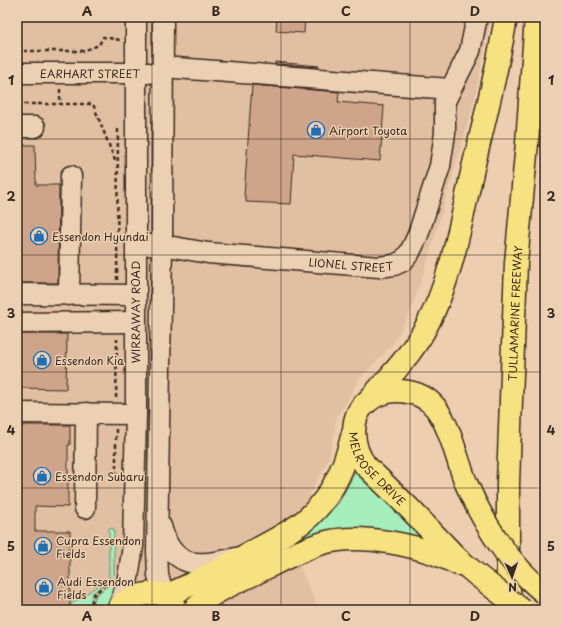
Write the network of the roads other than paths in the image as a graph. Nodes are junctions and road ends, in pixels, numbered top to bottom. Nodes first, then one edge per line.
1 (136, 17) edge
2 (163, 17) edge
3 (477, 17) edge
4 (506, 17) edge
5 (536, 17) edge
6 (17, 73) edge
7 (163, 76) junction
8 (136, 80) junction
9 (17, 87) edge
10 (450, 89) junction
11 (71, 176) dead end
12 (135, 245) junction
13 (162, 245) junction
14 (17, 294) edge
15 (69, 294) junction
16 (135, 295) junction
17 (135, 322) junction
18 (17, 323) edge
19 (368, 401) junction
20 (160, 404) junction
21 (136, 409) junction
22 (17, 413) edge
23 (86, 413) junction
24 (356, 420) junction
25 (85, 508) dead end
26 (158, 514) junction
27 (246, 555) junction
28 (477, 575) junction
29 (545, 593) edge
30 (168, 600) edge
31 (118, 609) edge
32 (194, 610) edge
33 (511, 610) edge
34 (522, 610) edge

1 - 8 street, WIRRAWAY ROAD
2 - 7 street
3 - 10 street, LIONEL STREET
4 - 19 main road, MELROSE DRIVE
5 - 33 main road, TULLAMARINE FREEWAY
6 - 8 street, EARHART STREET
7 - 8 street, EARHART STREET
7 - 10 street, EARHART STREET
7 - 13 street
8 - 9 street, EARHART STREET
8 - 12 street, WIRRAWAY ROAD
10 - 13 street, LIONEL STREET
11 - 15 street
12 - 13 street, LIONEL STREET
12 - 16 street, WIRRAWAY ROAD
13 - 20 street
14 - 15 street
15 - 16 street
16 - 17 street, WIRRAWAY ROAD
17 - 18 street
17 - 21 street, WIRRAWAY ROAD
19 - 24 main road, MELROSE DRIVE
19 - 29 main road, bridge
20 - 21 street
20 - 26 street
21 - 23 street
21 - 31 street, WIRRAWAY ROAD
22 - 23 street
23 - 25 street
24 - 27 main road
24 - 28 main road, MELROSE DRIVE
26 - 27 street
26 - 30 street
27 - 30 main road
28 - 32 main road
28 - 34 main road, MELROSE DRIVE, bridge
30 - 31 main road

